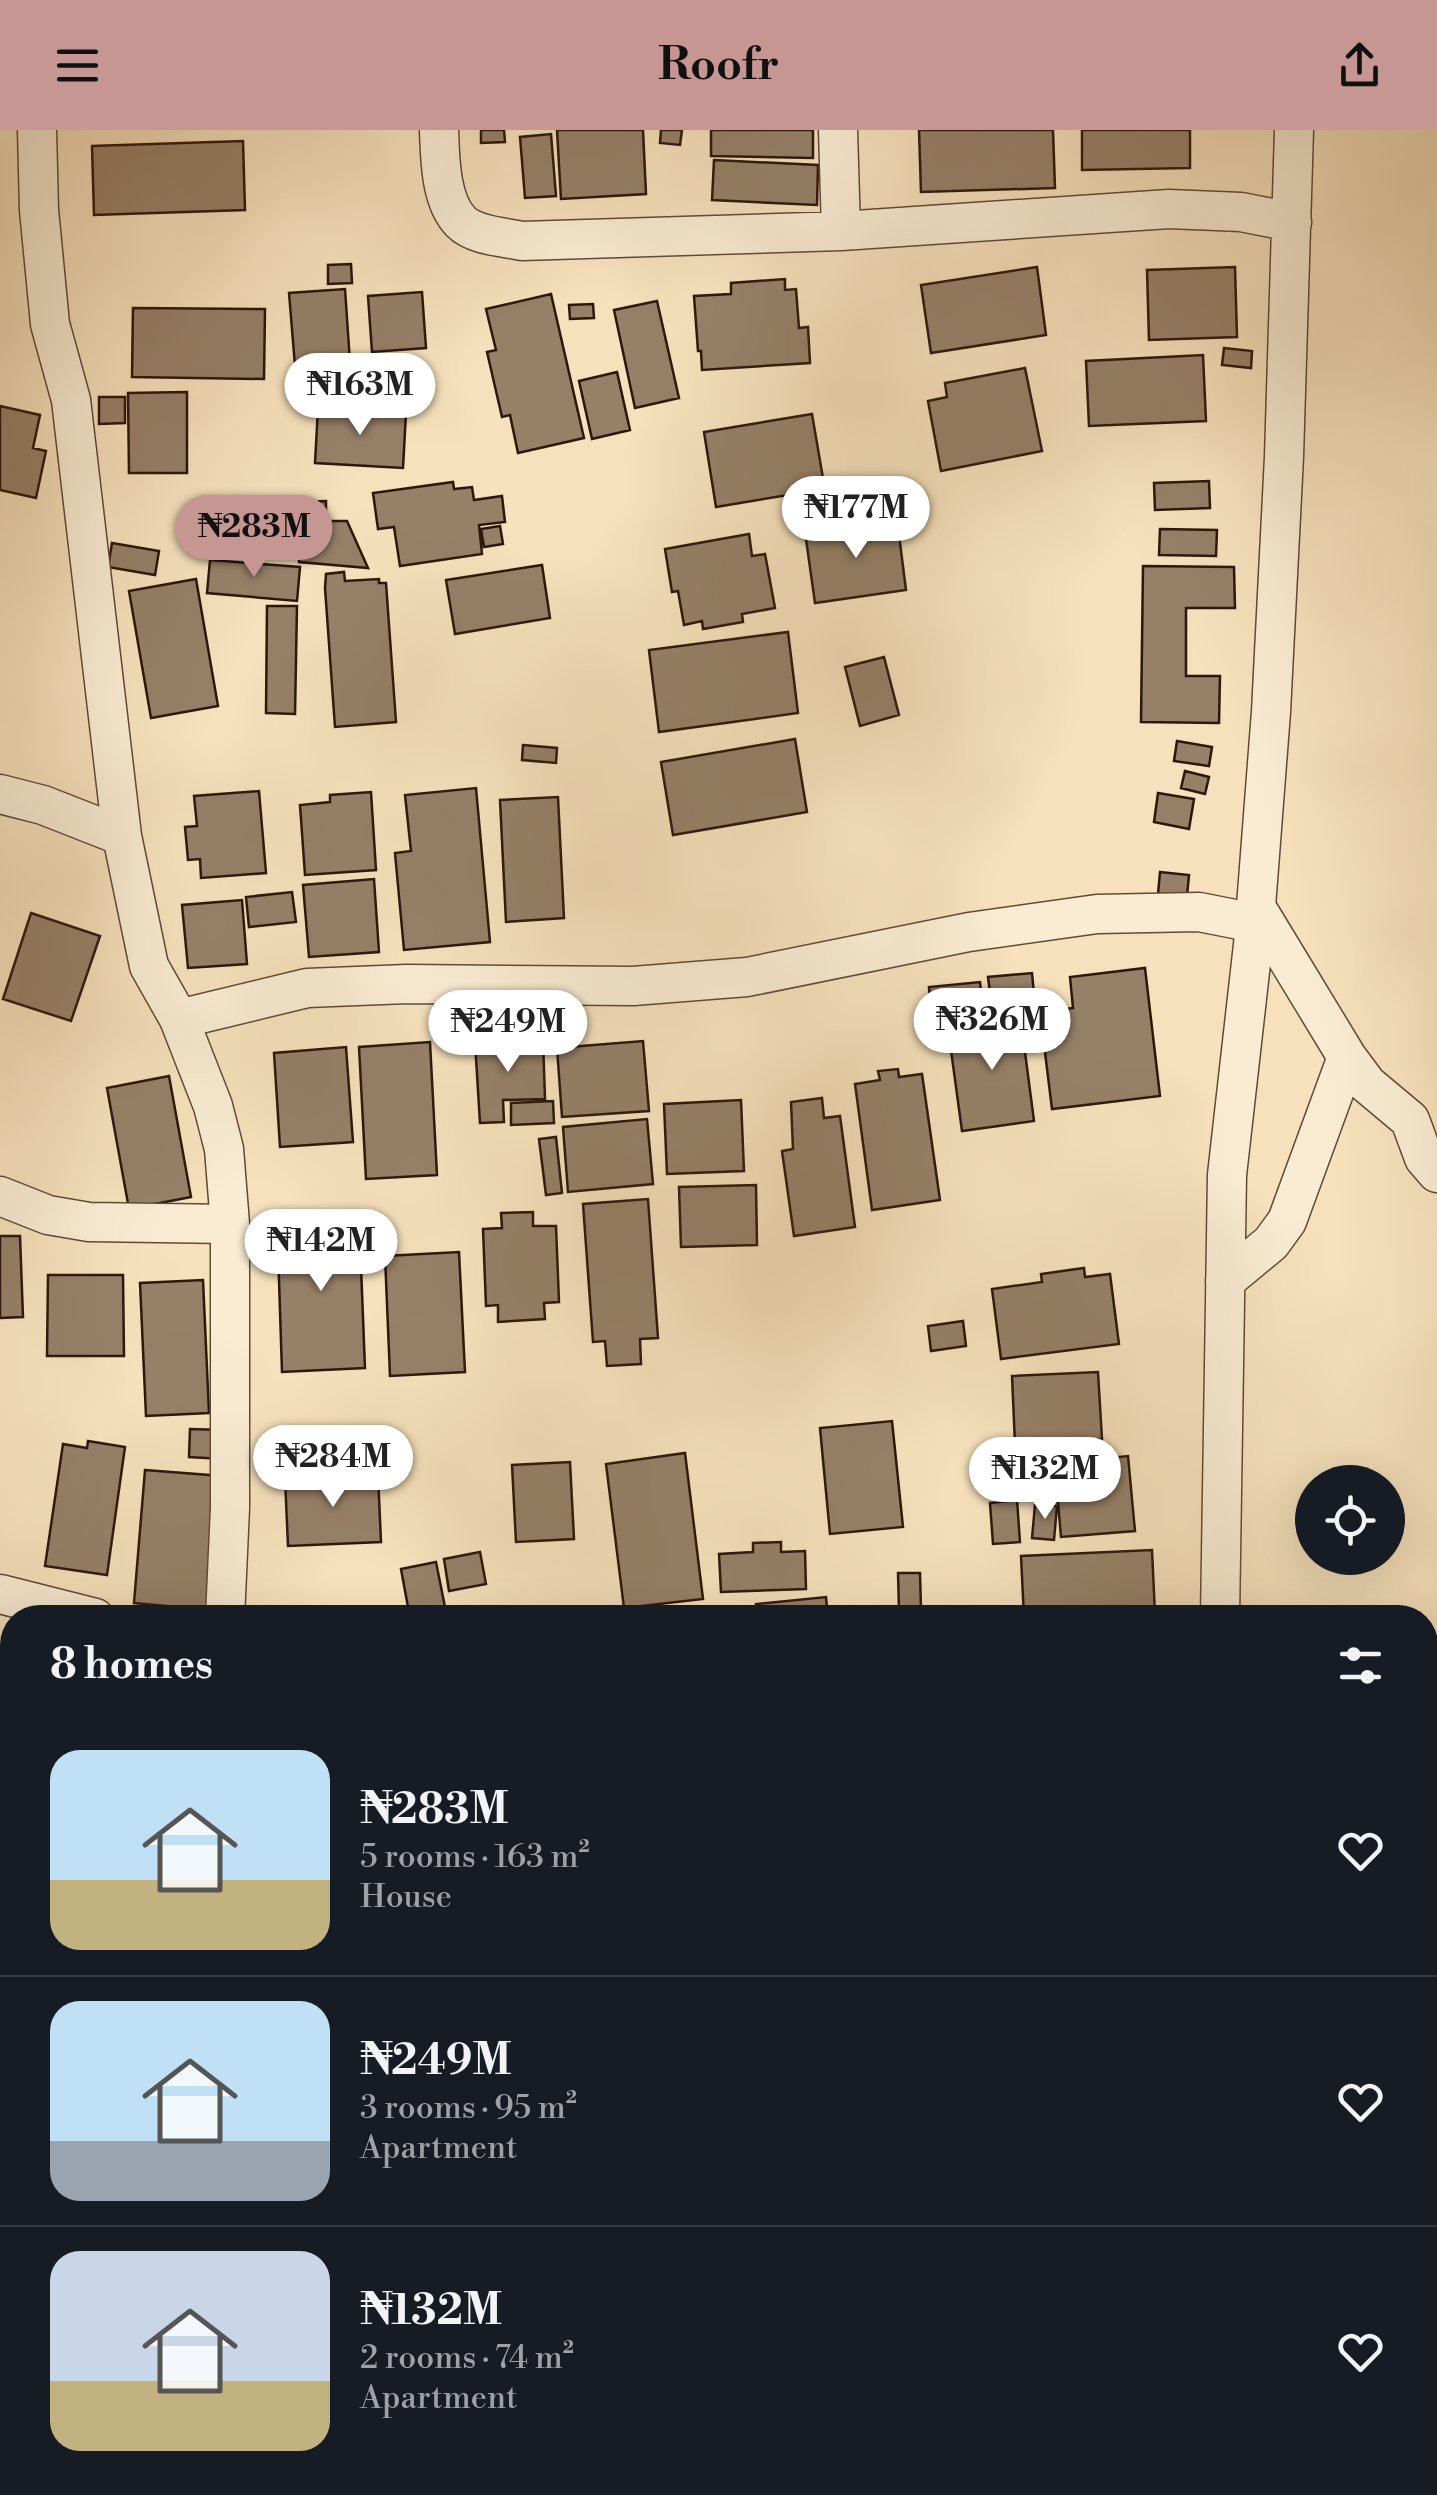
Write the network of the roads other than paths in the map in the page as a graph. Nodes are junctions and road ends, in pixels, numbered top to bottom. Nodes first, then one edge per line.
1 (38, 130) edge
2 (439, 130) edge
3 (838, 130) edge
4 (1294, 130) edge
5 (1292, 222) junction
6 (841, 231) junction
7 (0, 794) edge
8 (122, 836) junction
9 (1255, 915) junction
10 (179, 1020) junction
11 (1347, 1058) junction
12 (1437, 1172) edge
13 (0, 1196) edge
14 (230, 1224) junction
15 (1225, 1281) junction
16 (0, 1594) edge
17 (44, 1605) edge
18 (226, 1605) edge
19 (1220, 1605) edge

1 - 8 street
2 - 6 street
3 - 6 street
4 - 5 street
5 - 6 street
5 - 9 street
7 - 8 street
8 - 10 street
9 - 10 street
9 - 11 street
9 - 15 street
10 - 14 street
11 - 12 street
11 - 15 street
13 - 14 street
14 - 18 street
15 - 19 street
16 - 17 street

